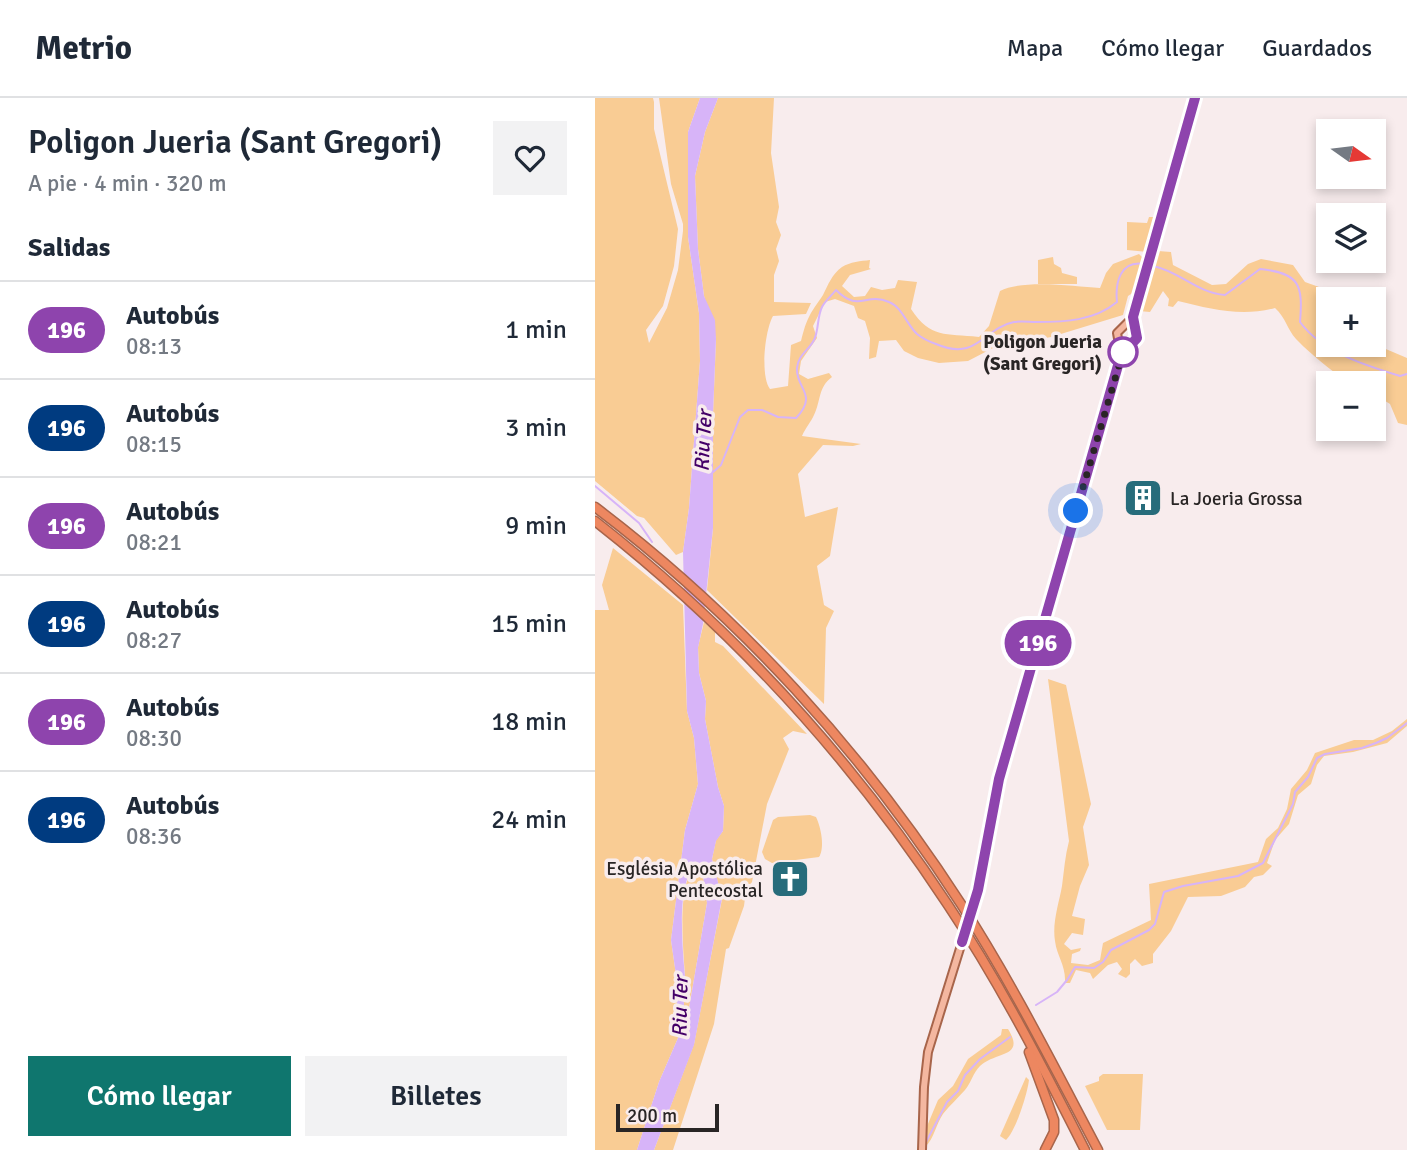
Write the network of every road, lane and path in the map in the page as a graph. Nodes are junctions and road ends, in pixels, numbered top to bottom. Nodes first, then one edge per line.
1 (1195, 98) edge
2 (1133, 317) junction
3 (1125, 326) junction
4 (1134, 328) junction
5 (1121, 343) junction
6 (1129, 345) junction
7 (1121, 355) junction
8 (595, 507) edge
9 (595, 521) edge
10 (1013, 1014) junction
11 (922, 1150) edge
12 (1045, 1150) edge
13 (1085, 1150) edge
14 (1098, 1150) edge

1 - 2 main road
2 - 3 main road
2 - 4 main road
3 - 4 main road
3 - 5 main road
4 - 6 main road
5 - 6 main road
5 - 7 main road
6 - 7 main road
7 - 11 main road, bridge
8 - 14 highway
9 - 10 highway
10 - 12 highway
10 - 13 highway

